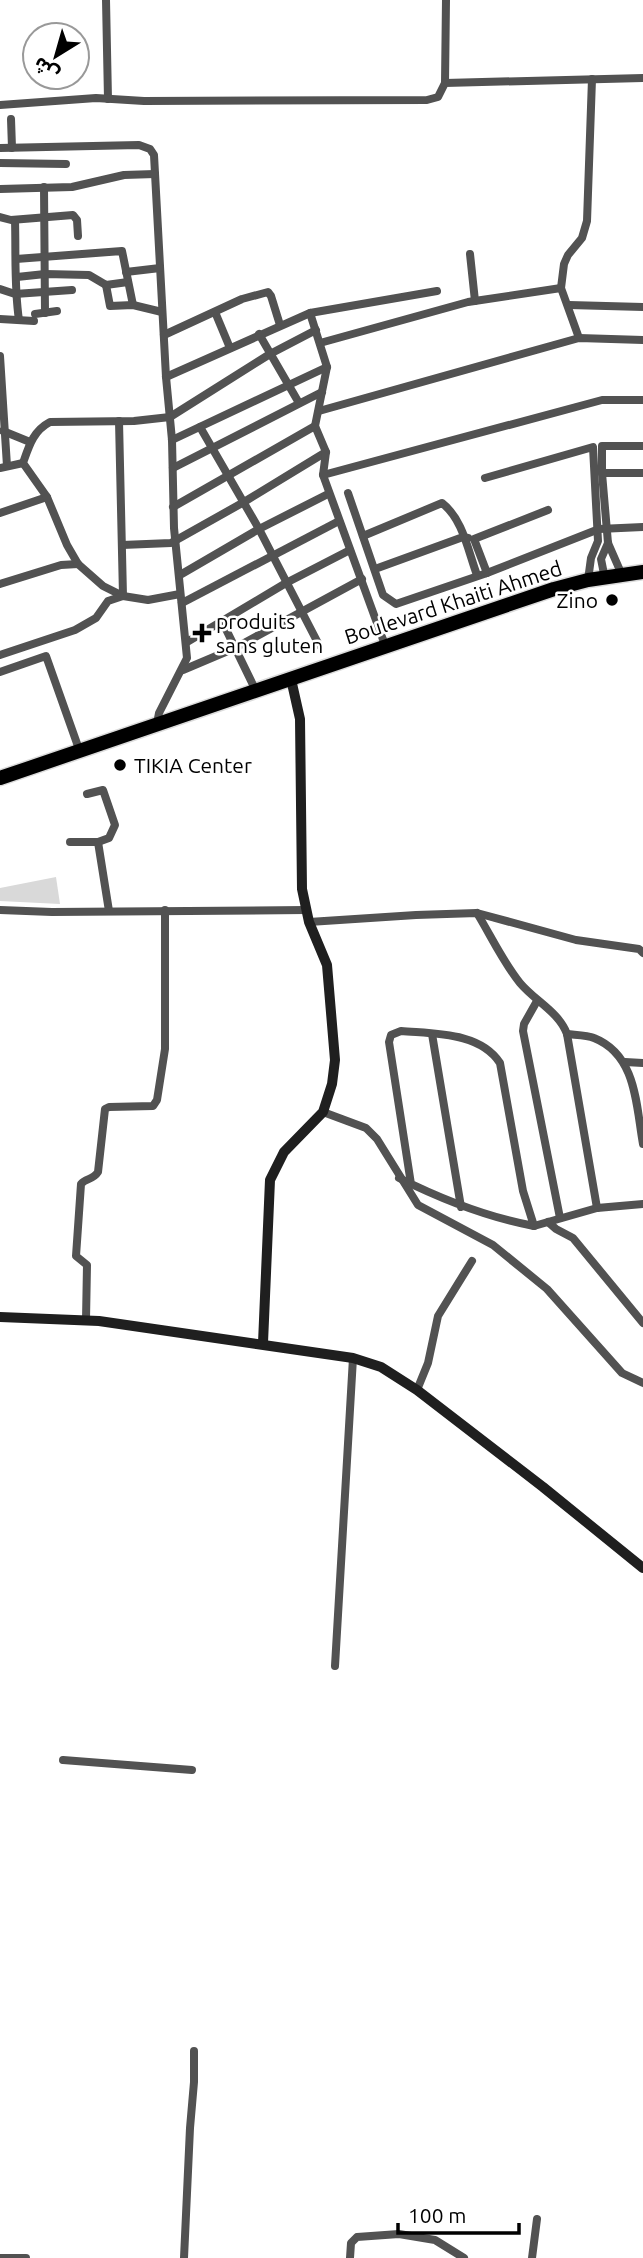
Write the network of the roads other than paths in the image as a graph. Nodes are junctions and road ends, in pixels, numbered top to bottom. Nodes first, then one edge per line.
1 (106, 0) edge
2 (446, 0) edge
3 (643, 78) edge
4 (592, 79) junction
5 (445, 83) junction
6 (107, 99) junction
7 (0, 105) edge
8 (11, 119) dead end
9 (0, 148) edge
10 (12, 148) junction
11 (0, 163) edge
12 (66, 164) dead end
13 (156, 174) junction
14 (44, 187) junction
15 (0, 189) edge
16 (45, 217) junction
17 (0, 218) edge
18 (15, 220) junction
19 (78, 236) dead end
20 (470, 254) dead end
21 (45, 257) junction
22 (16, 259) junction
23 (160, 268) junction
24 (126, 272) junction
25 (45, 274) junction
26 (17, 277) junction
27 (128, 282) junction
28 (106, 285) junction
29 (561, 288) junction
30 (0, 289) edge
31 (72, 290) dead end
32 (45, 291) junction
33 (437, 291) dead end
34 (15, 294) junction
35 (475, 301) junction
36 (133, 305) junction
37 (569, 305) junction
38 (643, 307) edge
39 (57, 311) dead end
40 (162, 312) junction
41 (215, 312) junction
42 (45, 313) junction
43 (310, 313) junction
44 (0, 319) edge
45 (19, 320) junction
46 (280, 325) junction
47 (316, 330) junction
48 (259, 334) junction
49 (164, 335) junction
50 (579, 338) junction
51 (643, 340) edge
52 (320, 343) junction
53 (230, 348) junction
54 (270, 354) junction
55 (0, 356) edge
56 (327, 367) junction
57 (166, 377) junction
58 (289, 385) junction
59 (322, 392) junction
60 (643, 400) edge
61 (299, 403) junction
62 (319, 411) junction
63 (170, 417) junction
64 (120, 421) junction
65 (315, 426) junction
66 (200, 427) junction
67 (2, 431) edge
68 (172, 440) junction
69 (30, 442) junction
70 (643, 446) edge
71 (212, 447) junction
72 (326, 452) junction
73 (23, 463) junction
74 (3, 467) edge
75 (173, 468) junction
76 (602, 473) junction
77 (643, 473) edge
78 (228, 475) junction
79 (323, 475) junction
80 (485, 478) dead end
81 (348, 493) dead end
82 (328, 495) junction
83 (47, 497) junction
84 (244, 502) junction
85 (173, 507) junction
86 (548, 510) dead end
87 (0, 513) edge
88 (339, 521) junction
89 (643, 527) edge
90 (259, 529) junction
91 (603, 529) junction
92 (363, 536) junction
93 (463, 537) junction
94 (474, 539) junction
95 (175, 540) junction
96 (603, 542) junction
97 (122, 545) junction
98 (350, 550) junction
99 (273, 556) junction
100 (78, 564) junction
101 (375, 569) junction
102 (643, 572) edge
103 (482, 574) junction
104 (180, 575) junction
105 (622, 575) junction
106 (362, 579) junction
107 (605, 579) junction
108 (588, 580) junction
109 (286, 583) junction
110 (0, 584) edge
111 (123, 596) junction
112 (181, 599) junction
113 (301, 611) junction
114 (222, 621) junction
115 (187, 642) junction
116 (319, 645) dead end
117 (385, 645) junction
118 (0, 646) edge
119 (235, 648) junction
120 (2, 656) edge
121 (183, 670) junction
122 (0, 672) edge
123 (291, 679) junction
124 (256, 691) junction
125 (156, 724) junction
126 (80, 752) junction
127 (0, 778) edge
128 (87, 794) dead end
129 (70, 842) dead end
130 (98, 842) junction
131 (0, 910) edge
132 (165, 910) junction
133 (306, 910) junction
134 (109, 911) junction
135 (477, 913) junction
136 (309, 922) junction
137 (642, 951) edge
138 (537, 1001) junction
139 (432, 1034) junction
140 (566, 1034) junction
141 (625, 1062) junction
142 (643, 1063) edge
143 (323, 1112) junction
144 (643, 1144) edge
145 (399, 1178) junction
146 (411, 1184) junction
147 (643, 1204) edge
148 (461, 1206) junction
149 (597, 1208) junction
150 (560, 1218) junction
151 (548, 1222) junction
152 (534, 1226) junction
153 (472, 1261) dead end
154 (0, 1317) edge
155 (86, 1320) junction
156 (643, 1322) edge
157 (263, 1343) junction
158 (353, 1358) junction
159 (643, 1383) edge
160 (417, 1390) junction
161 (643, 1568) edge
162 (335, 1666) dead end
163 (63, 1760) dead end
164 (192, 1770) dead end
165 (194, 2051) dead end
166 (537, 2219) dead end
167 (0, 2258) edge
168 (26, 2258) edge
169 (184, 2258) edge
170 (350, 2258) edge
171 (464, 2258) edge
172 (533, 2258) edge

1 - 6 street
2 - 5 street
3 - 4 street
4 - 5 street
4 - 29 street
5 - 6 street
6 - 7 street
8 - 10 street
9 - 10 street
10 - 13 street
11 - 12 street
13 - 14 street
13 - 23 street
14 - 15 street
14 - 16 street
16 - 18 street
16 - 19 street
16 - 21 street
17 - 18 street
18 - 22 street
20 - 35 street
21 - 22 street
21 - 24 street
21 - 25 street
22 - 26 street
23 - 24 street
23 - 40 street
24 - 27 street
25 - 26 street
25 - 28 street
25 - 32 street
26 - 34 street
27 - 28 street
27 - 36 street
28 - 36 street
29 - 35 street
29 - 37 street
30 - 34 street
31 - 32 street
32 - 34 street
32 - 42 street
33 - 43 street
34 - 45 street
35 - 52 street
36 - 40 street
37 - 38 street
37 - 50 street
39 - 42 street
40 - 49 street
41 - 46 street
41 - 49 street
41 - 53 street
42 - 45 street
43 - 46 street
43 - 47 street
44 - 45 street
46 - 48 street
47 - 52 street
47 - 54 street
48 - 53 street
48 - 54 street
49 - 57 street
50 - 51 street
50 - 62 street
52 - 56 street
53 - 57 street
54 - 58 street
54 - 63 street
55 - 67 street
56 - 58 street
56 - 59 street
57 - 63 street
58 - 61 street
58 - 66 street
59 - 61 street
59 - 62 street
60 - 79 street
61 - 71 street
62 - 65 street
63 - 64 street
63 - 68 street
64 - 69 street
64 - 97 street
65 - 72 street
65 - 78 street
66 - 68 street
66 - 71 street
67 - 69 street
67 - 74 street
68 - 75 street
69 - 73 street
70 - 76 street
71 - 75 street
71 - 78 street
72 - 79 street
72 - 84 street
73 - 74 street
73 - 83 street
75 - 85 street
76 - 77 street
76 - 91 street
78 - 84 street
78 - 85 street
79 - 82 street
80 - 91 street
81 - 92 street
82 - 88 street
82 - 90 street
83 - 87 street
83 - 100 street
84 - 90 street
84 - 95 street
85 - 95 street
86 - 94 street
88 - 98 street
88 - 99 street
89 - 91 street
90 - 99 street
90 - 104 street
91 - 96 street
91 - 103 street
92 - 93 street
92 - 101 street
93 - 94 street
93 - 101 street
93 - 103 street
94 - 103 street
95 - 97 street
95 - 104 street
96 - 105 street
96 - 107 street
96 - 108 street
97 - 111 street
98 - 106 street
98 - 109 street
99 - 109 street
99 - 112 street
100 - 110 street
100 - 111 street
101 - 103 street
102 - 105 highway, Boulevard Khaiti Ahmed
104 - 112 street
105 - 107 highway, Boulevard Khaiti Ahmed
106 - 113 street
106 - 117 street
107 - 108 highway, Boulevard Khaiti Ahmed
108 - 117 highway, Boulevard Khaiti Ahmed
109 - 113 street
109 - 114 street
111 - 112 street
111 - 120 street
112 - 115 street
113 - 116 street
113 - 119 street
114 - 115 street
114 - 119 street
115 - 121 street
117 - 123 highway, Boulevard Khaiti Ahmed
118 - 120 street
119 - 121 street
119 - 124 street
121 - 125 street
122 - 126 street
123 - 124 highway, Boulevard Khaiti Ahmed
123 - 133 main road
124 - 125 highway, Boulevard Khaiti Ahmed
125 - 126 highway, Boulevard Khaiti Ahmed
126 - 127 highway, Boulevard Khaiti Ahmed
128 - 130 street
129 - 130 street
130 - 134 street
131 - 134 street
132 - 133 street
132 - 134 street
132 - 155 street
133 - 136 main road
135 - 136 street
135 - 137 street
135 - 138 street
136 - 143 main road
138 - 140 street
138 - 150 street
139 - 146 street
139 - 148 street
139 - 152 street
140 - 141 street
140 - 149 street
141 - 142 street
141 - 144 street
143 - 145 street
143 - 157 main road
145 - 146 street
145 - 159 street
146 - 148 street
147 - 149 street
148 - 152 street
149 - 150 street
150 - 151 street
151 - 152 street
151 - 156 street
153 - 160 street
154 - 155 main road
155 - 157 main road
157 - 158 main road
158 - 160 main road
158 - 162 street
160 - 161 main road
163 - 164 street
165 - 169 street
166 - 172 street
167 - 168 street
170 - 171 street

